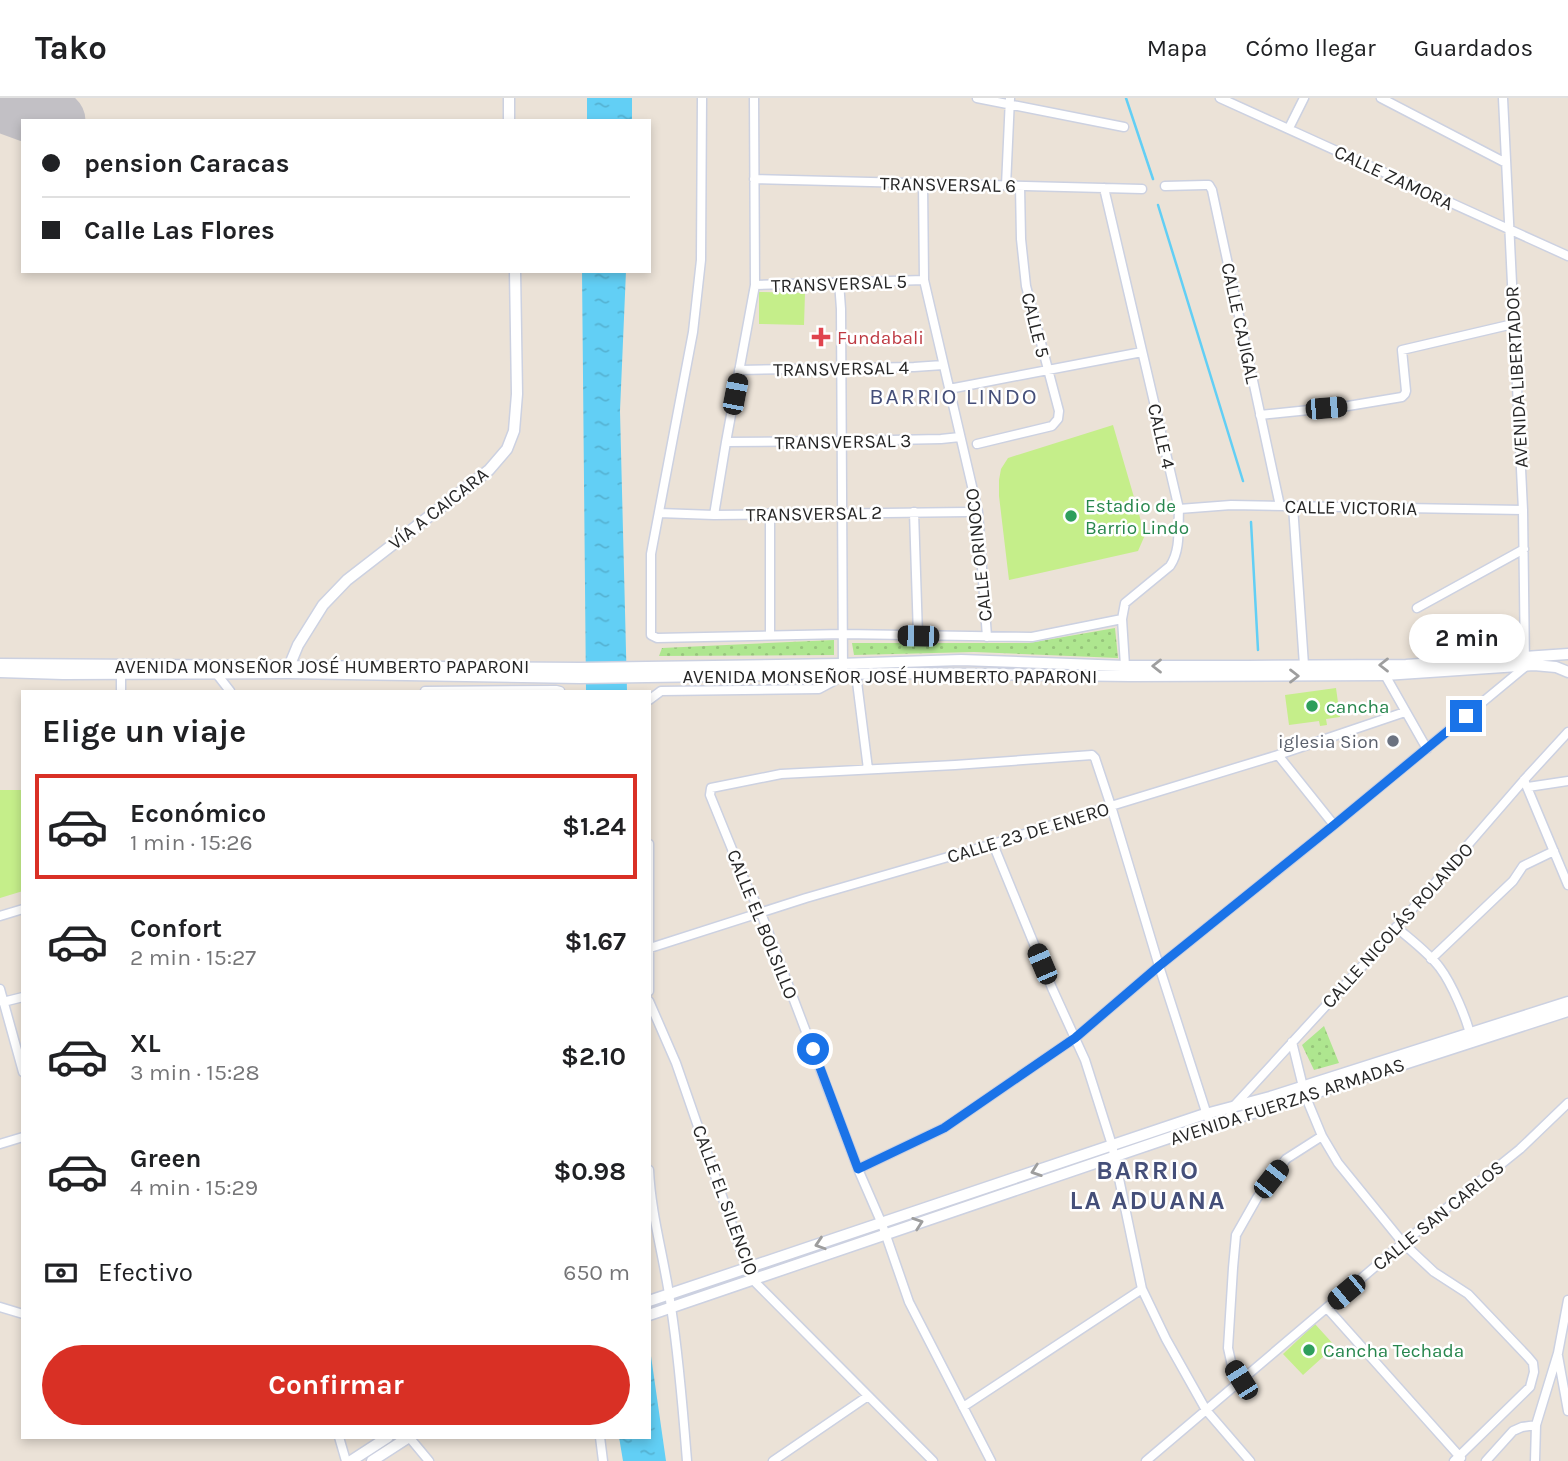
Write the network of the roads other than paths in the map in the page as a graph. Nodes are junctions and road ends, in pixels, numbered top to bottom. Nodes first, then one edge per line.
1 (509, 98) edge
2 (702, 98) edge
3 (754, 98) edge
4 (977, 98) edge
5 (1220, 98) edge
6 (1304, 98) edge
7 (1381, 98) edge
8 (1503, 98) edge
9 (1010, 101) edge
10 (509, 119) edge
11 (1125, 127) dead end
12 (1289, 128) junction
13 (1506, 163) junction
14 (754, 179) junction
15 (923, 183) junction
16 (1006, 186) junction
17 (1020, 186) junction
18 (1165, 186) dead end
19 (1104, 188) junction
20 (1142, 189) dead end
21 (1509, 230) junction
22 (1568, 256) edge
23 (515, 273) edge
24 (923, 280) junction
25 (839, 282) junction
26 (755, 285) junction
27 (1513, 324) junction
28 (1142, 352) junction
29 (943, 365) junction
30 (840, 368) junction
31 (1047, 369) junction
32 (739, 370) junction
33 (949, 389) junction
34 (1260, 415) junction
35 (960, 437) junction
36 (726, 442) junction
37 (841, 442) junction
38 (978, 444) dead end
39 (1280, 506) junction
40 (1293, 506) junction
41 (1179, 509) junction
42 (1523, 510) junction
43 (914, 512) junction
44 (968, 512) dead end
45 (659, 513) junction
46 (770, 513) junction
47 (842, 514) junction
48 (714, 515) junction
49 (1524, 549) junction
50 (1417, 608) dead end
51 (1122, 619) junction
52 (843, 634) junction
53 (770, 635) junction
54 (918, 636) junction
55 (987, 637) junction
56 (1568, 653) edge
57 (1525, 661) junction
58 (0, 664) edge
59 (1304, 664) junction
60 (1125, 666) junction
61 (288, 669) junction
62 (843, 669) junction
63 (0, 672) edge
64 (1568, 672) edge
65 (216, 673) junction
66 (580, 673) junction
67 (121, 674) junction
68 (856, 674) junction
69 (422, 675) junction
70 (1385, 675) junction
71 (121, 690) edge
72 (229, 690) edge
73 (426, 690) edge
74 (651, 698) edge
75 (1405, 712) junction
76 (1568, 732) edge
77 (1427, 749) junction
78 (1279, 755) junction
79 (868, 769) junction
80 (1568, 781) edge
81 (1526, 783) junction
82 (1111, 806) junction
83 (1334, 825) junction
84 (993, 844) junction
85 (1554, 852) junction
86 (1568, 885) edge
87 (21, 910) edge
88 (761, 913) junction
89 (0, 916) edge
90 (1396, 927) junction
91 (651, 948) edge
92 (1431, 959) junction
93 (1159, 966) junction
94 (0, 989) edge
95 (21, 998) edge
96 (3, 1002) junction
97 (1568, 1002) edge
98 (651, 1006) edge
99 (1568, 1011) edge
100 (1471, 1037) junction
101 (1075, 1038) junction
102 (1293, 1042) junction
103 (21, 1065) edge
104 (1305, 1090) junction
105 (1568, 1103) edge
106 (1234, 1106) junction
107 (1208, 1120) junction
108 (1228, 1120) junction
109 (1322, 1136) junction
110 (21, 1138) edge
111 (0, 1144) edge
112 (1112, 1145) junction
113 (1114, 1157) junction
114 (858, 1169) junction
115 (651, 1202) edge
116 (883, 1229) junction
117 (1403, 1243) junction
118 (747, 1268) junction
119 (753, 1280) junction
120 (1142, 1289) junction
121 (667, 1295) junction
122 (651, 1300) edge
123 (1568, 1300) edge
124 (0, 1307) edge
125 (1327, 1308) junction
126 (670, 1309) junction
127 (21, 1313) edge
128 (651, 1314) edge
129 (1558, 1353) junction
130 (1241, 1380) junction
131 (868, 1396) junction
132 (963, 1407) junction
133 (1206, 1410) junction
134 (1568, 1411) edge
135 (1536, 1425) junction
136 (340, 1439) edge
137 (385, 1439) edge
138 (406, 1439) edge
139 (411, 1439) edge
140 (600, 1439) edge
141 (1459, 1459) edge
142 (348, 1461) edge
143 (372, 1461) edge
144 (429, 1461) edge
145 (603, 1461) edge
146 (687, 1461) edge
147 (774, 1461) edge
148 (933, 1461) edge
149 (991, 1461) edge
150 (1146, 1461) edge
151 (1250, 1461) edge
152 (1486, 1461) edge
153 (1535, 1461) edge

1 - 10 street
2 - 45 street
3 - 14 street
4 - 9 street
5 - 12 street, CALLE ZAMORA
6 - 12 street
7 - 13 street
8 - 13 street, AVENIDA LIBERTADOR
9 - 11 street
9 - 16 street
12 - 21 street, CALLE ZAMORA
13 - 21 street, AVENIDA LIBERTADOR
14 - 15 street, TRANSVERSAL 6
14 - 26 street
15 - 16 street, TRANSVERSAL 6
15 - 24 street, CALLE ORINOCO
16 - 17 street, TRANSVERSAL 6
17 - 19 street, TRANSVERSAL 6
17 - 31 street, CALLE 5
18 - 34 street, CALLE CAJIGAL
19 - 20 street, TRANSVERSAL 6
19 - 28 street, CALLE 4
21 - 22 street, CALLE ZAMORA
21 - 27 street, AVENIDA LIBERTADOR
23 - 61 street, VÍA A CAICARA
24 - 25 street, TRANSVERSAL 5
24 - 29 street, CALLE ORINOCO
25 - 26 street, TRANSVERSAL 5
25 - 30 street
26 - 32 street
27 - 34 street
27 - 42 street, AVENIDA LIBERTADOR
28 - 31 street
28 - 41 street, CALLE 4
29 - 30 street, TRANSVERSAL 4
29 - 33 street, CALLE ORINOCO
30 - 32 street, TRANSVERSAL 4
30 - 37 street
31 - 33 street
31 - 38 street, CALLE 5
32 - 36 street
33 - 35 street, CALLE ORINOCO
34 - 39 street, CALLE CAJIGAL
35 - 37 street, TRANSVERSAL 3
35 - 55 street, CALLE ORINOCO
36 - 37 street, TRANSVERSAL 3
36 - 48 street
37 - 47 street
39 - 40 street, CALLE VICTORIA
39 - 41 street, CALLE VICTORIA
40 - 42 street, CALLE VICTORIA
40 - 59 street
41 - 51 street, CALLE 4
42 - 49 street, AVENIDA LIBERTADOR
43 - 44 street, TRANSVERSAL 2
43 - 47 street, TRANSVERSAL 2
43 - 54 street
45 - 48 street, TRANSVERSAL 2
45 - 53 street
46 - 47 street, TRANSVERSAL 2
46 - 48 street, TRANSVERSAL 2
46 - 53 street
47 - 52 street
49 - 50 street
49 - 57 street, AVENIDA LIBERTADOR
51 - 55 street
51 - 60 street
52 - 53 street
52 - 54 street
52 - 62 street
54 - 55 street
56 - 57 street, AVENIDA MONSEÑOR JOSÉ HUMBERTO PAPARONI
57 -> 59 street, AVENIDA MONSEÑOR JOSÉ HUMBERTO PAPARONI
57 - 64 street, AVENIDA MONSEÑOR JOSÉ HUMBERTO PAPARONI
57 - 70 street, AVENIDA MONSEÑOR JOSÉ HUMBERTO PAPARONI
57 - 77 street
58 - 61 street, AVENIDA MONSEÑOR JOSÉ HUMBERTO PAPARONI
59 -> 60 street, AVENIDA MONSEÑOR JOSÉ HUMBERTO PAPARONI
60 - 62 street, AVENIDA MONSEÑOR JOSÉ HUMBERTO PAPARONI
61 - 65 street, AVENIDA MONSEÑOR JOSÉ HUMBERTO PAPARONI
61 - 66 street, AVENIDA MONSEÑOR JOSÉ HUMBERTO PAPARONI
61 - 69 street, AVENIDA MONSEÑOR JOSÉ HUMBERTO PAPARONI
62 - 66 street, AVENIDA MONSEÑOR JOSÉ HUMBERTO PAPARONI
62 - 68 street, AVENIDA MONSEÑOR JOSÉ HUMBERTO PAPARONI
62 - 74 street
63 - 67 street, AVENIDA MONSEÑOR JOSÉ HUMBERTO PAPARONI
65 - 67 street, AVENIDA MONSEÑOR JOSÉ HUMBERTO PAPARONI
65 - 72 street
66 - 69 street, AVENIDA MONSEÑOR JOSÉ HUMBERTO PAPARONI
67 - 71 street
68 -> 70 street, AVENIDA MONSEÑOR JOSÉ HUMBERTO PAPARONI
68 - 79 street
69 - 73 street
70 - 75 street
75 - 77 street
75 - 78 street, CALLE 23 DE ENERO
76 - 81 street, CALLE NICOLÁS ROLANDO
77 - 83 street
78 - 82 street, CALLE 23 DE ENERO
78 - 83 street
79 - 82 street, CALLE EL BOLSILLO
79 - 88 street, CALLE EL BOLSILLO
80 - 81 street
81 - 85 street
81 - 90 street, CALLE NICOLÁS ROLANDO
82 - 84 street, CALLE 23 DE ENERO
82 - 93 street
83 - 93 street
84 - 88 street, CALLE 23 DE ENERO
84 - 101 street
85 - 86 street
85 - 92 street
87 - 89 street
88 - 91 street, CALLE 23 DE ENERO
88 - 114 street, CALLE EL BOLSILLO
90 - 92 street
90 - 102 street, CALLE NICOLÁS ROLANDO
92 - 100 street
93 - 101 street
93 - 107 street
94 - 96 street
95 - 96 street
96 - 103 street
97 - 100 street, AVENIDA FUERZAS ARMADAS
98 - 118 street, CALLE EL SILENCIO
99 - 100 street, AVENIDA FUERZAS ARMADAS
100 - 104 street, AVENIDA FUERZAS ARMADAS
101 - 112 street
101 - 114 street
102 - 104 street
102 - 106 street, CALLE NICOLÁS ROLANDO
104 - 106 street, AVENIDA FUERZAS ARMADAS
104 - 108 street, AVENIDA FUERZAS ARMADAS
104 - 109 street
105 - 117 street, CALLE SAN CARLOS
106 - 107 street, AVENIDA FUERZAS ARMADAS
106 - 108 street, CALLE NICOLÁS ROLANDO
107 - 108 street, AVENIDA FUERZAS ARMADAS
107 - 112 street, AVENIDA FUERZAS ARMADAS
107 - 113 street, AVENIDA FUERZAS ARMADAS
109 - 117 street
109 - 130 street
110 - 111 street
112 - 113 street
112 -> 116 street, AVENIDA FUERZAS ARMADAS
116 -> 113 street, AVENIDA FUERZAS ARMADAS
113 - 120 street
114 - 116 street, CALLE EL BOLSILLO
115 - 121 street
116 -> 118 street, AVENIDA FUERZAS ARMADAS
116 - 119 street, AVENIDA FUERZAS ARMADAS
116 - 132 street, CALLE EL BOLSILLO
117 - 125 street, CALLE SAN CARLOS
117 - 141 street
118 - 119 street, CALLE EL SILENCIO
118 - 121 street, AVENIDA FUERZAS ARMADAS
119 - 126 street, AVENIDA FUERZAS ARMADAS
119 - 131 street, CALLE EL SILENCIO
120 - 132 street
120 - 133 street
121 - 122 street, AVENIDA FUERZAS ARMADAS
121 - 126 street
123 - 129 street
124 - 127 street
125 - 130 street, CALLE SAN CARLOS
125 - 141 street
126 - 128 street, AVENIDA FUERZAS ARMADAS
126 - 146 street
129 - 134 street
129 - 135 street
130 - 133 street, CALLE SAN CARLOS
131 - 147 street
131 - 148 street, CALLE EL SILENCIO
132 - 149 street, CALLE EL BOLSILLO
133 - 150 street, CALLE SAN CARLOS
133 - 151 street
135 - 152 street
135 - 153 street
136 - 142 street
137 - 142 street
138 - 143 street
139 - 144 street
140 - 145 street

